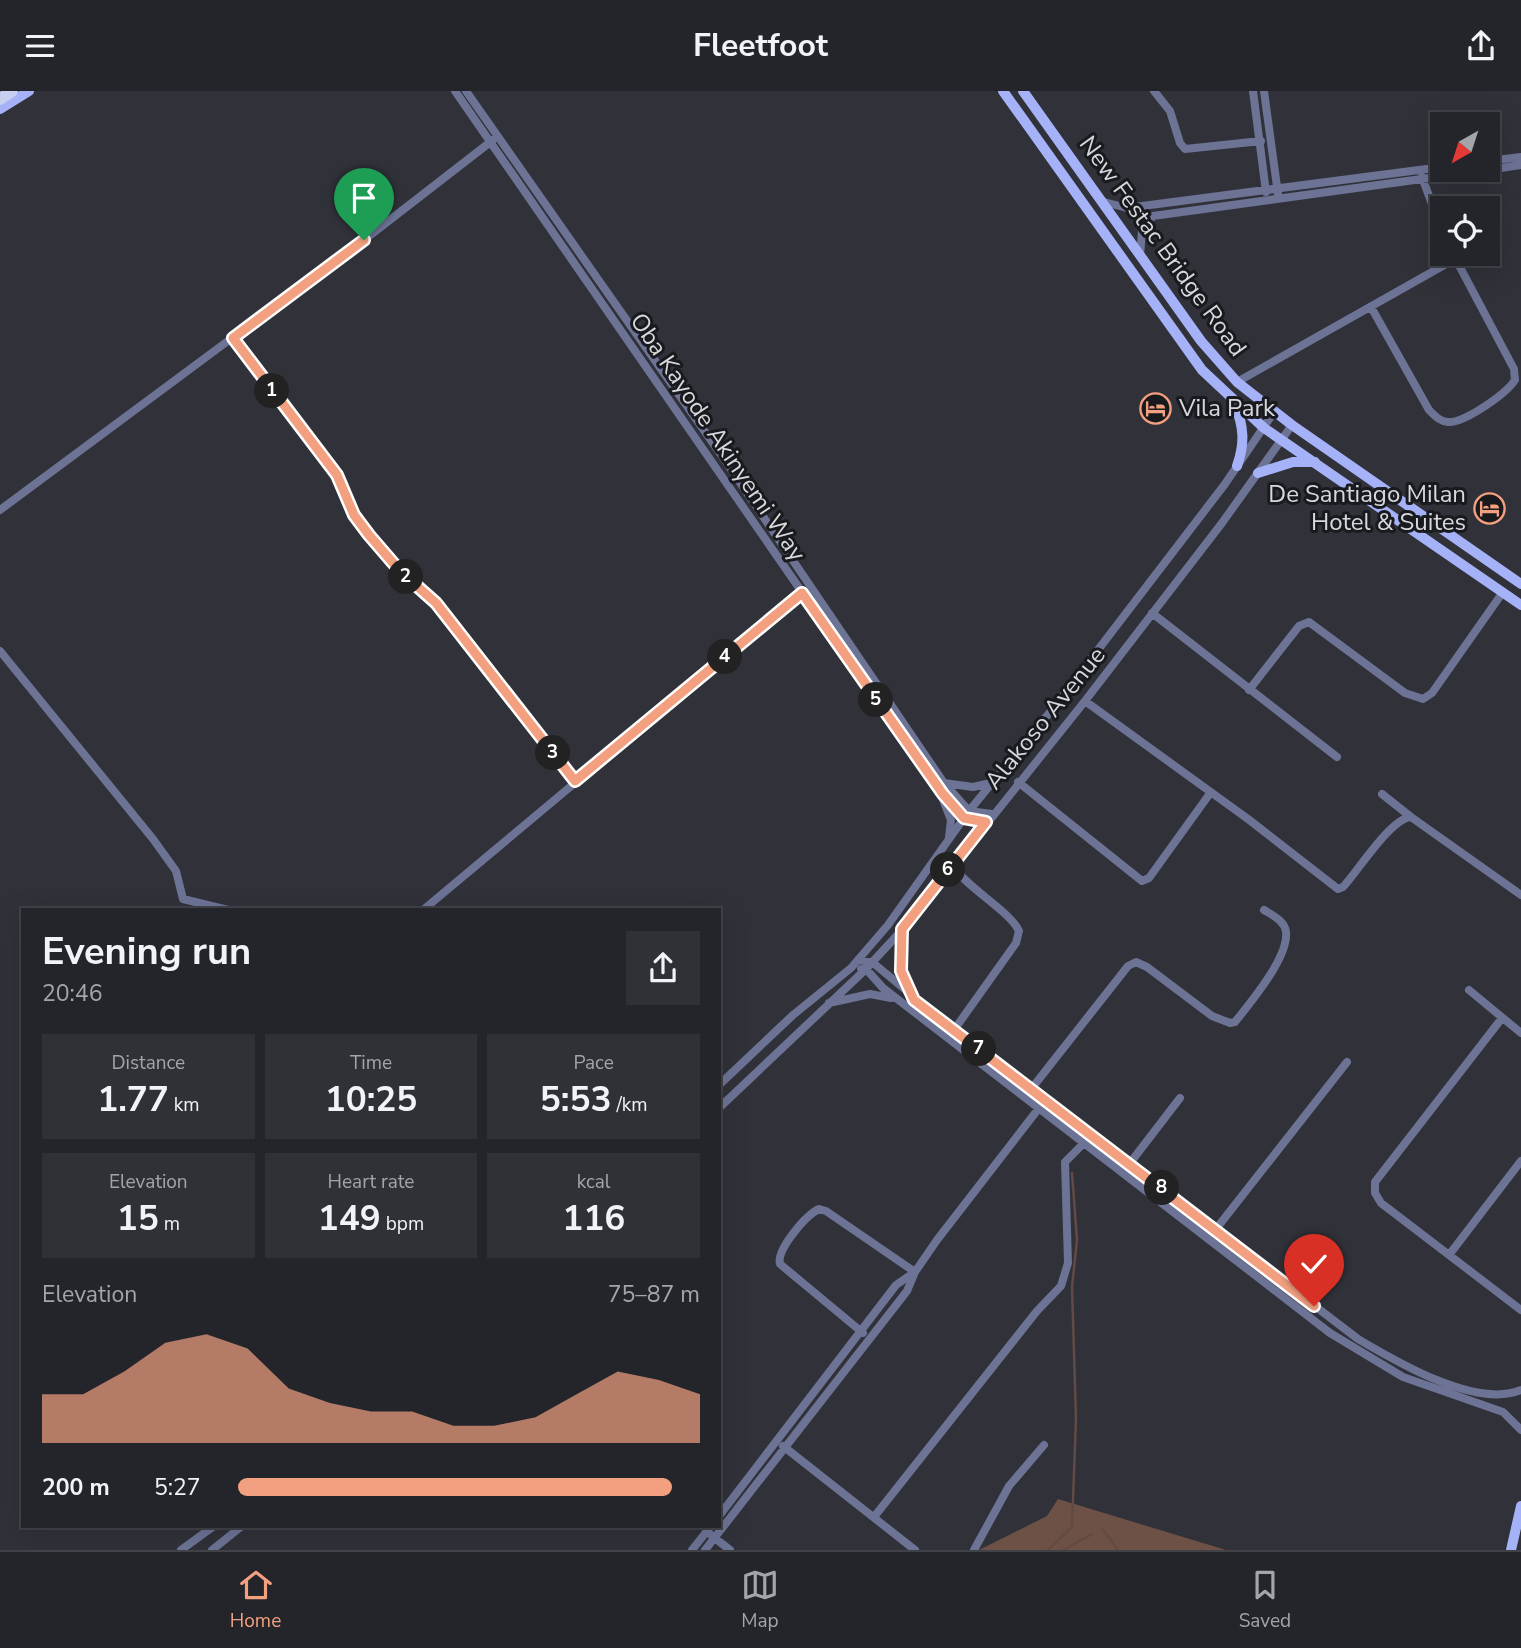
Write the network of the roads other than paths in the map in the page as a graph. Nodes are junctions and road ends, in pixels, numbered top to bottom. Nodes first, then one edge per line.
1 (12, 91) edge
2 (29, 91) edge
3 (455, 91) edge
4 (466, 91) edge
5 (1003, 91) edge
6 (1023, 91) edge
7 (1154, 91) edge
8 (1253, 91) edge
9 (1264, 91) edge
10 (0, 99) edge
11 (0, 109) edge
12 (494, 139) junction
13 (1261, 141) junction
14 (1521, 157) edge
15 (1500, 160) edge
16 (1521, 165) edge
17 (1500, 168) edge
18 (1430, 169) edge
19 (1430, 176) edge
20 (1422, 177) junction
21 (1278, 193) junction
22 (1267, 194) junction
23 (1430, 199) edge
24 (1104, 202) junction
25 (1140, 256) junction
26 (1438, 266) edge
27 (1459, 266) edge
28 (1371, 307) junction
29 (233, 338) junction
30 (1237, 382) junction
31 (1235, 404) junction
32 (1274, 412) junction
33 (1292, 425) junction
34 (1264, 428) junction
35 (1282, 440) junction
36 (1316, 462) junction
37 (1237, 466) junction
38 (1258, 473) junction
39 (0, 510) edge
40 (1478, 554) junction
41 (1468, 567) junction
42 (1521, 584) edge
43 (1503, 592) junction
44 (802, 593) junction
45 (1521, 605) edge
46 (1152, 613) junction
47 (0, 651) edge
48 (1249, 690) junction
49 (1085, 701) junction
50 (1337, 757) dead end
51 (575, 781) junction
52 (995, 782) junction
53 (1018, 782) junction
54 (940, 784) junction
55 (1211, 792) junction
56 (1382, 794) dead end
57 (992, 814) junction
58 (967, 815) junction
59 (1411, 817) junction
60 (986, 822) junction
61 (936, 860) junction
62 (952, 865) junction
63 (1521, 895) edge
64 (221, 908) edge
65 (425, 908) edge
66 (1264, 910) dead end
67 (902, 929) junction
68 (858, 960) junction
69 (869, 966) junction
70 (851, 968) junction
71 (1469, 990) dead end
72 (914, 1000) junction
73 (829, 1003) junction
74 (904, 1004) junction
75 (1502, 1018) junction
76 (954, 1030) junction
77 (1521, 1033) edge
78 (1348, 1062) dead end
79 (721, 1083) edge
80 (1032, 1088) junction
81 (1180, 1098) dead end
82 (1046, 1099) junction
83 (721, 1106) edge
84 (1038, 1108) junction
85 (1084, 1143) junction
86 (1521, 1161) edge
87 (1130, 1163) junction
88 (1123, 1173) junction
89 (1216, 1229) junction
90 (1449, 1255) junction
91 (915, 1272) junction
92 (1521, 1310) edge
93 (861, 1332) junction
94 (870, 1339) junction
95 (1521, 1389) edge
96 (1521, 1430) edge
97 (778, 1443) junction
98 (1044, 1445) dead end
99 (786, 1449) junction
100 (1521, 1506) edge
101 (721, 1514) edge
102 (874, 1517) junction
103 (211, 1528) edge
104 (240, 1528) edge
105 (709, 1529) edge
106 (715, 1538) junction
107 (181, 1550) edge
108 (212, 1550) edge
109 (692, 1550) edge
110 (705, 1550) edge
111 (730, 1550) edge
112 (915, 1550) edge
113 (974, 1550) edge
114 (1511, 1550) edge

1 - 10 highway
2 - 11 main road
3 - 12 street, Oba Kayode Akinyemi Way
4 - 12 street, Oba Kayode Akinyemi Way
5 - 31 main road
6 - 24 main road, New Festac Bridge Road
7 - 13 street
8 - 13 street
9 - 21 street
12 - 29 street
12 - 44 street, Oba Kayode Akinyemi Way
12 - 54 street, Oba Kayode Akinyemi Way
13 - 22 street
14 - 15 street
16 - 17 street
18 - 21 street
19 - 20 street
20 - 21 street
20 - 23 street
21 - 22 street
22 - 24 street
22 - 25 street
24 - 25 main road, New Festac Bridge Road
25 - 30 main road, New Festac Bridge Road
26 - 28 street
27 - 28 street
28 - 30 street
29 - 39 street
29 - 51 street
30 - 32 main road, New Festac Bridge Road
31 - 34 main road
31 - 37 main road
32 - 33 main road, New Festac Bridge Road
32 - 34 street, Alakoso Avenue
33 - 35 street, Alakoso Avenue
33 - 40 main road, New Festac Bridge Road
34 - 35 main road
34 - 37 street, Alakoso Avenue
35 - 36 main road
35 - 38 street, Alakoso Avenue
36 - 38 main road
36 - 41 main road
37 - 52 street, Alakoso Avenue
38 - 46 street, Alakoso Avenue
40 - 41 main road
40 - 42 main road, New Festac Bridge Road
41 - 43 main road
43 - 45 main road
43 - 48 street
44 - 51 street
44 - 54 street, Oba Kayode Akinyemi Way
46 - 48 street
46 - 49 street, Alakoso Avenue
47 - 64 street
48 - 50 street
49 - 53 street, Alakoso Avenue
49 - 55 street
51 - 65 street
52 - 54 street
52 - 58 street, Alakoso Avenue
53 - 55 street
53 - 57 street, Alakoso Avenue
54 - 58 street, Oba Kayode Akinyemi Way
54 - 61 street
55 - 59 street
56 - 59 street
57 - 58 street
57 - 60 street, Alakoso Avenue
58 - 60 street
58 - 61 street, Alakoso Avenue
59 - 63 street
60 - 62 street, Alakoso Avenue
61 - 68 street, Alakoso Avenue
62 - 67 street, Alakoso Avenue
62 - 76 street
66 - 80 street
67 - 69 street, Alakoso Avenue
67 - 72 street
68 - 69 street
68 - 70 street, Alakoso Avenue
69 - 70 street
69 - 72 street
69 - 73 street, Alakoso Avenue
69 - 74 street
70 - 79 street, Alakoso Avenue
71 - 75 street
72 - 76 street
73 - 74 street
73 - 83 street, Alakoso Avenue
74 - 84 street
75 - 77 street
75 - 90 street
76 - 80 street
78 - 89 street
80 - 82 street
81 - 87 street
82 - 84 street
82 - 87 street
84 - 85 street
84 - 91 street
85 - 88 street
85 - 102 street
86 - 90 street
87 - 88 street
87 - 89 street
88 - 96 street
89 - 95 street
90 - 92 street
91 - 93 street
91 - 93 street
91 - 94 street
93 - 94 street
93 - 97 street
94 - 99 street
97 - 99 street
97 - 101 street
98 - 113 street
99 - 102 street
99 - 106 street
100 - 114 main road
102 - 112 street
103 - 107 street
104 - 108 street
105 - 106 street
105 - 109 street
106 - 110 street
106 - 111 street

